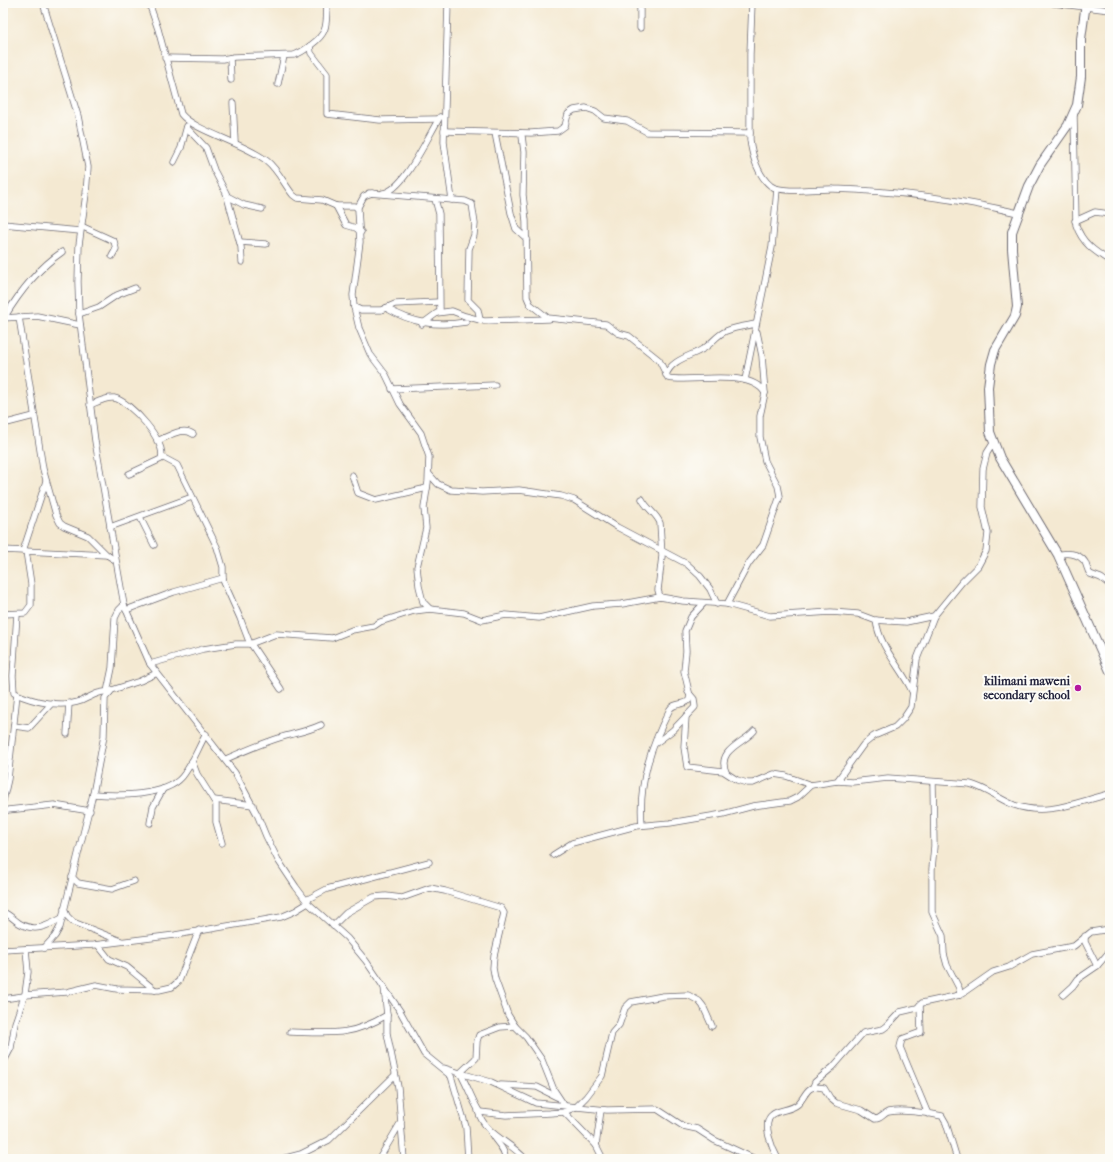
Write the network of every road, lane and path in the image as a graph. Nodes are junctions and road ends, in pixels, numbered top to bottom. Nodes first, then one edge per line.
1 (43, 3) edge
2 (149, 3) edge
3 (327, 3) edge
4 (448, 3) edge
5 (640, 3) edge
6 (752, 3) edge
7 (1053, 3) edge
8 (1086, 6) edge
9 (1110, 10) edge
10 (640, 28) dead end
11 (310, 46) junction
12 (284, 56) junction
13 (165, 58) junction
14 (230, 58) junction
15 (231, 80) dead end
16 (278, 84) dead end
17 (233, 103) dead end
18 (445, 108) junction
19 (1074, 114) junction
20 (438, 119) junction
21 (187, 125) junction
22 (444, 131) junction
23 (496, 133) junction
24 (520, 133) junction
25 (750, 133) junction
26 (235, 142) junction
27 (174, 162) dead end
28 (777, 189) junction
29 (369, 193) junction
30 (226, 195) junction
31 (436, 199) junction
32 (452, 200) junction
33 (336, 206) junction
34 (358, 207) junction
35 (262, 209) dead end
36 (1018, 213) junction
37 (1110, 214) edge
38 (1075, 221) junction
39 (3, 224) edge
40 (81, 229) junction
41 (361, 232) junction
42 (527, 239) junction
43 (240, 242) junction
44 (266, 244) dead end
45 (62, 252) dead end
46 (112, 256) dead end
47 (1110, 261) edge
48 (242, 262) dead end
49 (135, 288) dead end
50 (439, 302) junction
51 (354, 307) junction
52 (386, 308) junction
53 (440, 312) junction
54 (79, 314) junction
55 (19, 317) junction
56 (3, 318) edge
57 (552, 319) junction
58 (480, 320) junction
59 (466, 322) dead end
60 (422, 324) junction
61 (80, 325) junction
62 (756, 327) junction
63 (666, 375) junction
64 (746, 380) junction
65 (495, 385) dead end
66 (392, 389) junction
67 (765, 393) junction
68 (90, 405) junction
69 (34, 416) junction
70 (3, 424) edge
71 (193, 434) dead end
72 (157, 441) junction
73 (994, 442) junction
74 (162, 456) junction
75 (129, 474) dead end
76 (429, 474) junction
77 (352, 475) dead end
78 (46, 480) junction
79 (427, 488) junction
80 (192, 497) junction
81 (642, 499) dead end
82 (140, 517) junction
83 (110, 527) junction
84 (154, 546) dead end
85 (3, 550) edge
86 (661, 550) junction
87 (25, 551) junction
88 (107, 555) junction
89 (1058, 555) junction
90 (115, 560) junction
91 (223, 578) junction
92 (1110, 584) edge
93 (660, 597) junction
94 (704, 603) junction
95 (717, 604) junction
96 (727, 604) junction
97 (125, 607) junction
98 (430, 609) junction
99 (3, 614) edge
100 (17, 614) junction
101 (934, 616) junction
102 (876, 620) junction
103 (250, 644) junction
104 (150, 664) junction
105 (1110, 671) edge
106 (157, 673) junction
107 (281, 688) dead end
108 (688, 691) junction
109 (913, 691) junction
110 (109, 692) junction
111 (17, 694) junction
112 (52, 703) junction
113 (68, 703) junction
114 (686, 716) junction
115 (321, 725) dead end
116 (14, 726) junction
117 (754, 731) dead end
118 (67, 734) dead end
119 (206, 734) junction
120 (654, 745) junction
121 (226, 760) junction
122 (192, 761) junction
123 (726, 772) junction
124 (837, 781) junction
125 (933, 782) junction
126 (811, 785) junction
127 (163, 789) junction
128 (93, 794) junction
129 (1110, 794) edge
130 (214, 800) junction
131 (3, 801) edge
132 (253, 805) junction
133 (90, 811) junction
134 (3, 812) edge
135 (150, 823) dead end
136 (642, 825) junction
137 (222, 843) dead end
138 (553, 855) dead end
139 (429, 862) dead end
140 (72, 877) junction
141 (134, 881) dead end
142 (307, 901) junction
143 (64, 910) junction
144 (3, 912) edge
145 (62, 918) junction
146 (333, 926) junction
147 (1110, 929) edge
148 (199, 930) junction
149 (1086, 936) junction
150 (123, 941) junction
151 (98, 945) junction
152 (44, 948) junction
153 (26, 949) junction
154 (3, 950) edge
155 (1110, 951) edge
156 (1097, 966) junction
157 (383, 985) junction
158 (155, 990) junction
159 (1063, 994) dead end
160 (960, 995) junction
161 (24, 996) junction
162 (3, 999) edge
163 (920, 1005) junction
164 (387, 1014) junction
165 (515, 1026) junction
166 (712, 1026) dead end
167 (290, 1032) dead end
168 (3, 1063) edge
169 (443, 1068) junction
170 (460, 1073) junction
171 (395, 1075) junction
172 (498, 1086) junction
173 (813, 1087) junction
174 (559, 1098) junction
175 (564, 1105) junction
176 (576, 1107) junction
177 (600, 1110) junction
178 (478, 1111) junction
179 (564, 1112) junction
180 (928, 1114) junction
181 (401, 1121) junction
182 (490, 1131) junction
183 (596, 1145) junction
184 (282, 1159) edge
185 (379, 1159) edge
186 (404, 1159) edge
187 (468, 1159) edge
188 (505, 1159) edge
189 (525, 1159) edge
190 (603, 1159) edge
191 (755, 1159) edge
192 (778, 1159) edge
193 (957, 1159) edge

1 - 40 street
2 - 13 street
3 - 11 street
4 - 18 street
5 - 10 street
6 - 25 street
7 - 8 street
8 - 9 street
8 - 19 street
11 - 12 street
11 - 20 street
12 - 14 street
12 - 16 street
13 - 14 street
13 - 21 street
14 - 15 street
17 - 26 street
18 - 20 street
18 - 22 street
19 - 36 street
19 - 38 street
20 - 29 street
21 - 26 street
21 - 27 street
21 - 30 street
22 - 23 street
22 - 32 street
23 - 24 street
23 - 42 street
24 - 25 street
24 - 42 street
25 - 28 street
26 - 33 street
28 - 36 street
28 - 62 street
29 - 31 street
29 - 34 street
30 - 35 street
30 - 43 street
31 - 32 street
31 - 50 street
32 - 58 street
33 - 34 street
33 - 41 street
34 - 41 street
36 - 73 street
37 - 38 street
38 - 47 street
39 - 40 street
40 - 46 street
40 - 54 street
41 - 51 street
42 - 57 street
43 - 44 street
43 - 48 street
45 - 56 street
49 - 54 street
50 - 52 street
50 - 53 street
51 - 52 street
51 - 66 street
52 - 60 street
53 - 58 street
53 - 60 street
54 - 61 street
55 - 56 street
55 - 61 street
55 - 69 street
57 - 58 street
57 - 63 street
59 - 60 street
61 - 68 street
62 - 63 street
62 - 64 street
62 - 67 street
63 - 64 street
64 - 67 street
65 - 66 street
66 - 76 street
67 - 96 street
68 - 72 street
68 - 83 street
69 - 70 street
69 - 78 street
71 - 72 street
72 - 74 street
73 - 89 street
73 - 101 street
74 - 75 street
74 - 80 street
76 - 79 street
76 - 86 street
77 - 79 street
78 - 87 street
78 - 88 street
79 - 98 street
80 - 82 street
80 - 91 street
81 - 86 street
82 - 83 street
82 - 84 street
83 - 90 street
85 - 87 street
86 - 93 street
86 - 95 street
87 - 88 street
87 - 100 street
88 - 90 street
89 - 92 street
89 - 105 street
90 - 97 street
91 - 97 street
91 - 103 street
93 - 94 street
93 - 98 street
94 - 95 street
94 - 108 street
95 - 96 street
96 - 102 street
97 - 104 street
97 - 110 street
98 - 103 street
99 - 100 street
100 - 111 street
101 - 102 street
101 - 109 street
102 - 109 street
103 - 104 street
103 - 107 street
104 - 106 street
106 - 110 street
106 - 119 street
108 - 114 street
108 - 120 street
109 - 124 street
110 - 113 street
110 - 128 street
111 - 112 street
111 - 116 street
112 - 113 street
112 - 116 street
113 - 118 street
114 - 120 street
114 - 123 street
115 - 121 street
116 - 131 street
117 - 123 street
119 - 121 street
119 - 122 street
120 - 136 street
121 - 132 street
122 - 127 street
122 - 130 street
123 - 126 street
124 - 125 street
124 - 126 street
125 - 129 street
125 - 160 street
126 - 136 street
127 - 128 street
127 - 135 street
128 - 133 street
130 - 132 street
130 - 137 street
132 - 142 street
133 - 134 street
133 - 140 street
136 - 138 street
139 - 142 street
140 - 141 street
140 - 143 street
142 - 146 street
142 - 148 street
143 - 145 street
143 - 150 street
144 - 145 street
145 - 152 street
146 - 157 street
146 - 165 street
147 - 149 street
148 - 150 street
148 - 158 street
149 - 156 street
149 - 160 street
150 - 151 street
151 - 152 street
151 - 158 street
152 - 153 street
153 - 154 street
153 - 161 street
155 - 156 street
156 - 159 street
157 - 164 street
157 - 169 street
158 - 161 street
160 - 163 street
161 - 162 street
161 - 168 street
163 - 173 street
163 - 180 street
164 - 167 street
164 - 171 street
165 - 170 street
165 - 174 street
166 - 176 street
169 - 170 street
169 - 187 street
170 - 172 street
170 - 178 street
171 - 181 street
171 - 184 street
172 - 174 street
172 - 175 street
173 - 180 street
173 - 192 street
174 - 175 street
175 - 176 street
176 - 177 street
176 - 179 street
177 - 183 street
177 - 191 street
178 - 179 street
178 - 182 street
179 - 183 street
180 - 193 street
181 - 185 street
181 - 186 street
182 - 188 street
182 - 189 street
183 - 190 street

